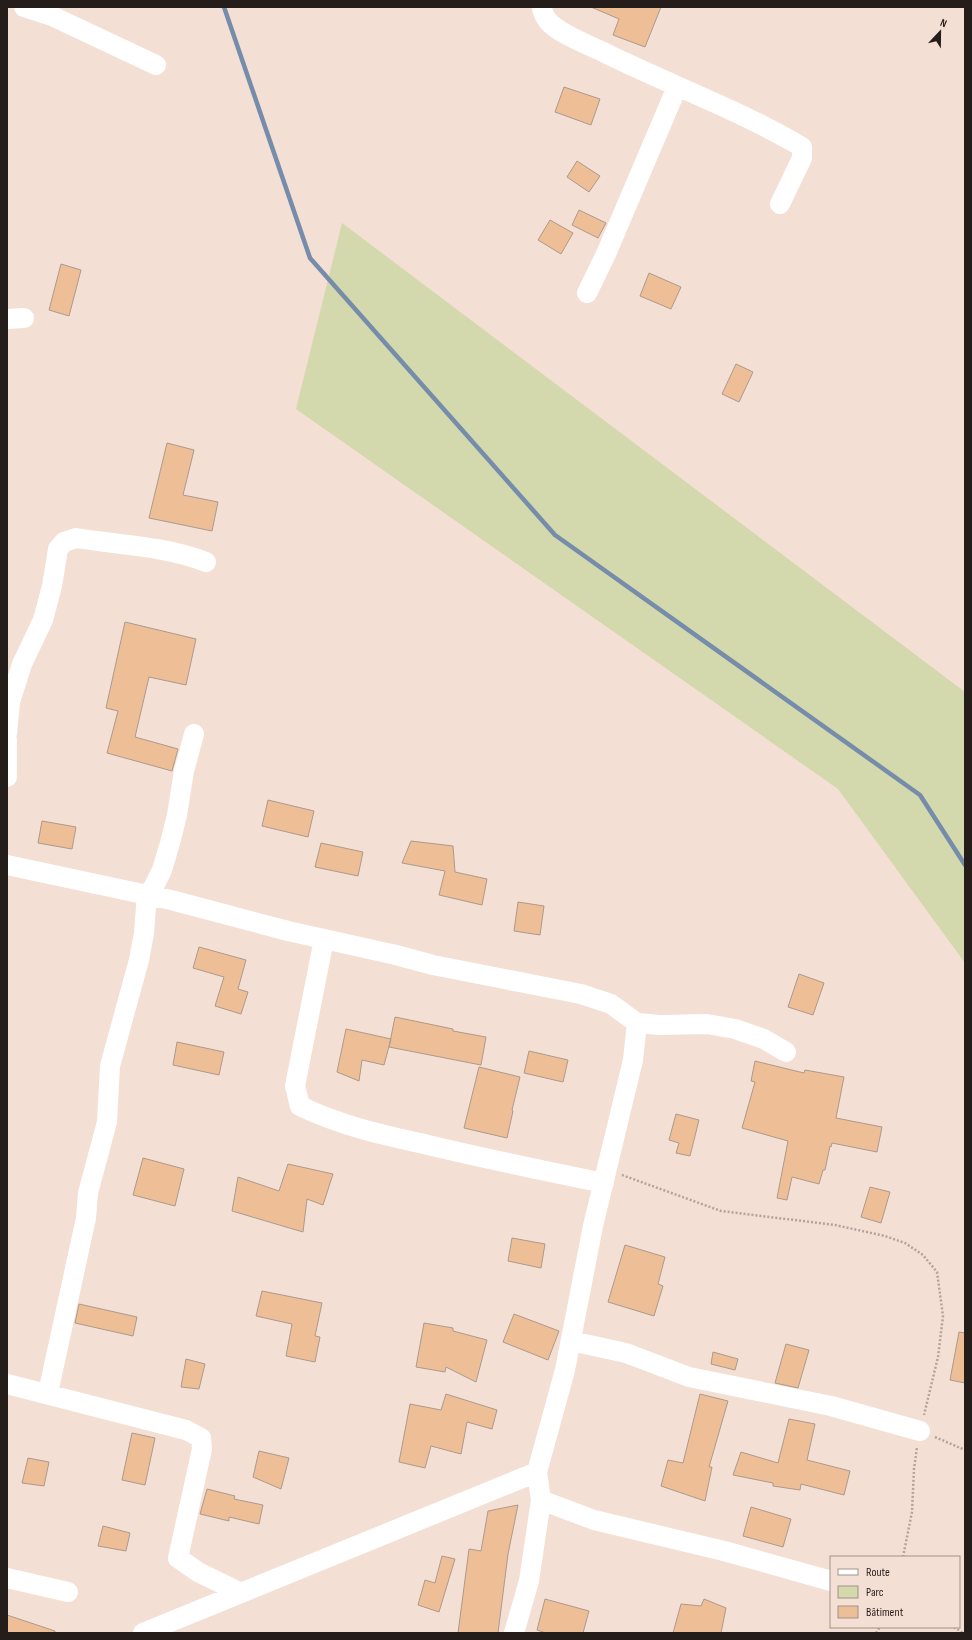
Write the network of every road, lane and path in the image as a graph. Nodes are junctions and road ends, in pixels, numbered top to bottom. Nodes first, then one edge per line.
1 (24, 7) edge
2 (542, 7) edge
3 (156, 65) dead end
4 (677, 87) junction
5 (780, 204) dead end
6 (587, 293) dead end
7 (206, 562) dead end
8 (11, 687) edge
9 (7, 733) edge
10 (194, 734) dead end
11 (7, 739) edge
12 (7, 777) edge
13 (7, 865) edge
14 (147, 894) junction
15 (324, 939) junction
16 (637, 1023) junction
17 (786, 1052) dead end
18 (606, 1176) junction
19 (571, 1341) junction
20 (7, 1384) edge
21 (48, 1393) junction
22 (920, 1431) junction
23 (965, 1450) edge
24 (537, 1472) junction
25 (540, 1500) junction
26 (903, 1556) edge
27 (7, 1578) edge
28 (830, 1581) edge
29 (68, 1592) dead end
30 (241, 1593) junction
31 (143, 1633) edge
32 (514, 1633) edge

1 - 3 street
2 - 4 street
4 - 5 street
4 - 6 street
7 - 8 street
8 - 9 street
10 - 14 street
11 - 12 street
13 - 14 street
14 - 15 street
14 - 21 street
15 - 16 street
15 - 18 street
16 - 17 street
16 - 18 street
18 - 19 street
18 - 22 path
19 - 22 street
19 - 24 street
20 - 21 street
21 - 30 street
22 - 23 path
22 - 26 path
24 - 25 street
24 - 30 street
25 - 28 street
25 - 32 street
27 - 29 street
30 - 31 street

